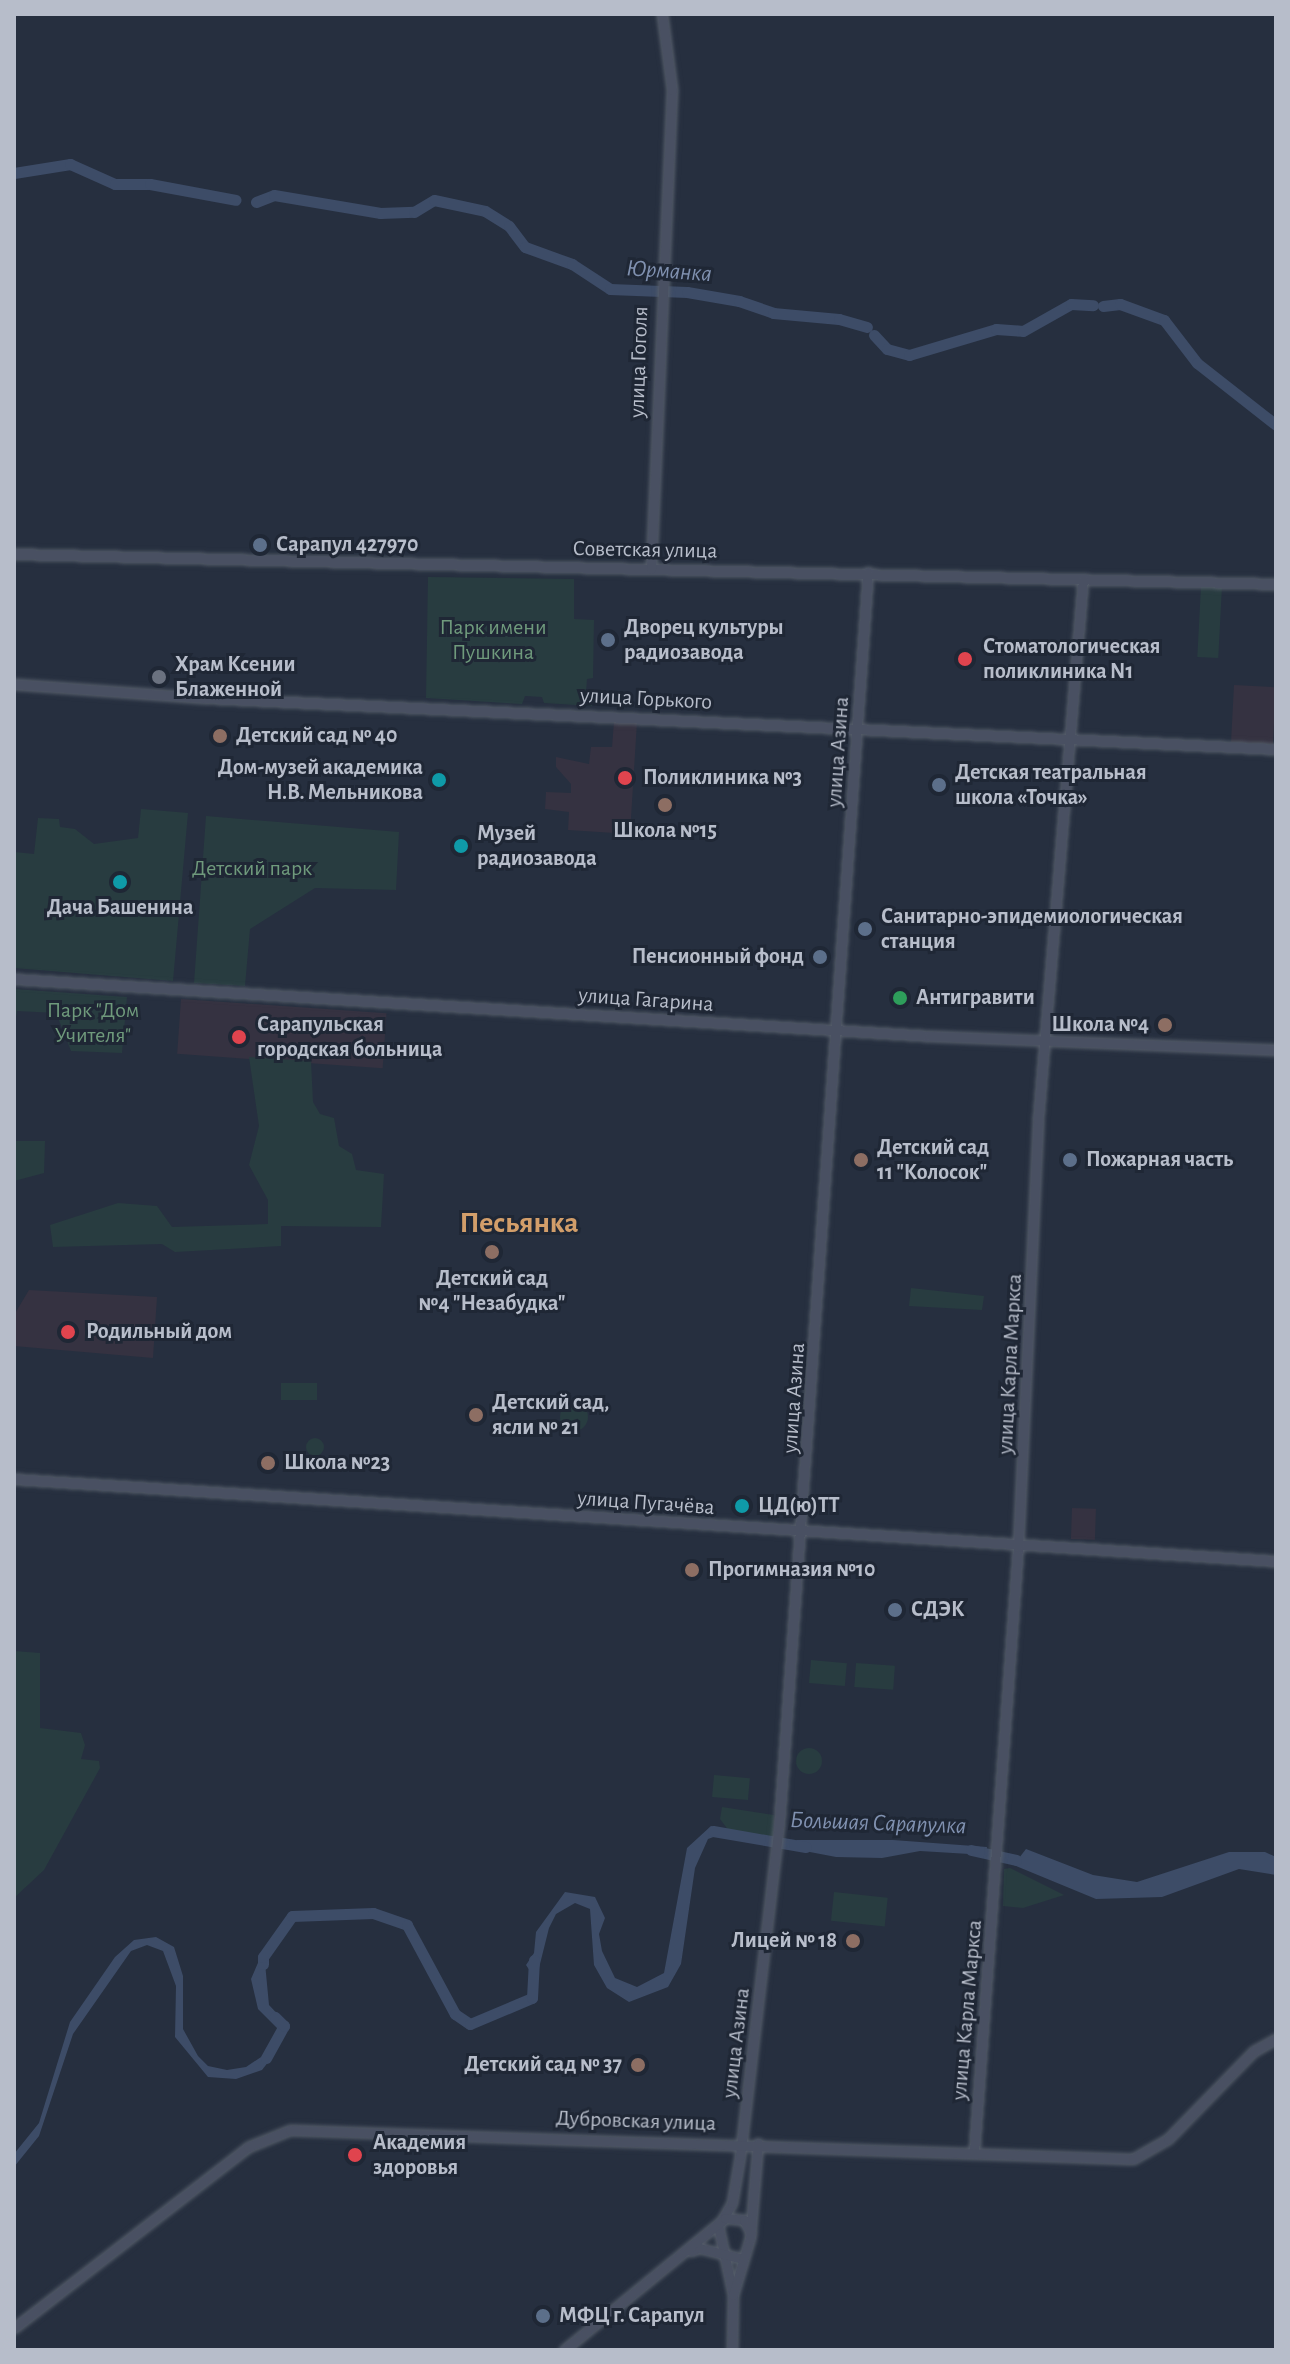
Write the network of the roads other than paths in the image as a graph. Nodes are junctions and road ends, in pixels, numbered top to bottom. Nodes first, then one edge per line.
1 (662, 14) edge
2 (14, 554) edge
3 (651, 569) junction
4 (868, 572) junction
5 (1083, 579) junction
6 (1276, 584) edge
7 (14, 684) edge
8 (858, 729) junction
9 (1070, 739) junction
10 (1276, 749) edge
11 (14, 979) edge
12 (837, 1030) junction
13 (1045, 1042) junction
14 (1271, 1050) edge
15 (14, 1479) edge
16 (803, 1531) junction
17 (1018, 1547) junction
18 (1276, 1561) edge
19 (1276, 2039) edge
20 (742, 2142) junction
21 (758, 2143) junction
22 (974, 2152) junction
23 (720, 2223) junction
24 (750, 2238) junction
25 (717, 2240) junction
26 (720, 2251) junction
27 (743, 2259) junction
28 (665, 2269) junction
29 (733, 2295) junction
30 (14, 2328) edge
31 (564, 2350) edge
32 (732, 2350) edge

1 - 3 main road, улица Гоголя
2 - 3 main road, Советская улица
3 - 4 main road, Советская улица
4 - 5 main road, Советская улица
4 - 8 main road, улица Азина
5 - 6 main road, Советская улица
5 - 9 main road, улица Карла Маркса
7 - 8 main road, улица Горького
8 - 9 main road, улица Горького
8 - 12 main road, улица Азина
9 - 10 main road, улица Горького
9 - 13 main road, улица Карла Маркса
11 - 12 main road, улица Гагарина
12 - 13 main road, улица Гагарина
12 - 16 main road, улица Азина
13 - 14 main road, улица Гагарина
13 - 17 main road, улица Карла Маркса
15 - 16 main road, улица Пугачёва
16 - 17 main road, улица Пугачёва
16 - 20 main road, улица Азина
17 - 18 main road, улица Пугачёва
17 - 22 main road, улица Карла Маркса
19 - 22 main road, Дубровская улица
20 - 21 main road, Дубровская улица
20 - 23 main road, улица Азина
20 - 30 main road, Дубровская улица
21 - 22 main road, Дубровская улица
21 - 24 main road
23 - 24 main road
23 - 25 main road
23 - 28 main road
24 - 25 main road
24 - 27 main road
25 - 26 main road
26 - 27 main road
26 - 28 main road
26 - 29 main road
27 - 29 main road
28 - 31 main road
29 - 32 main road

